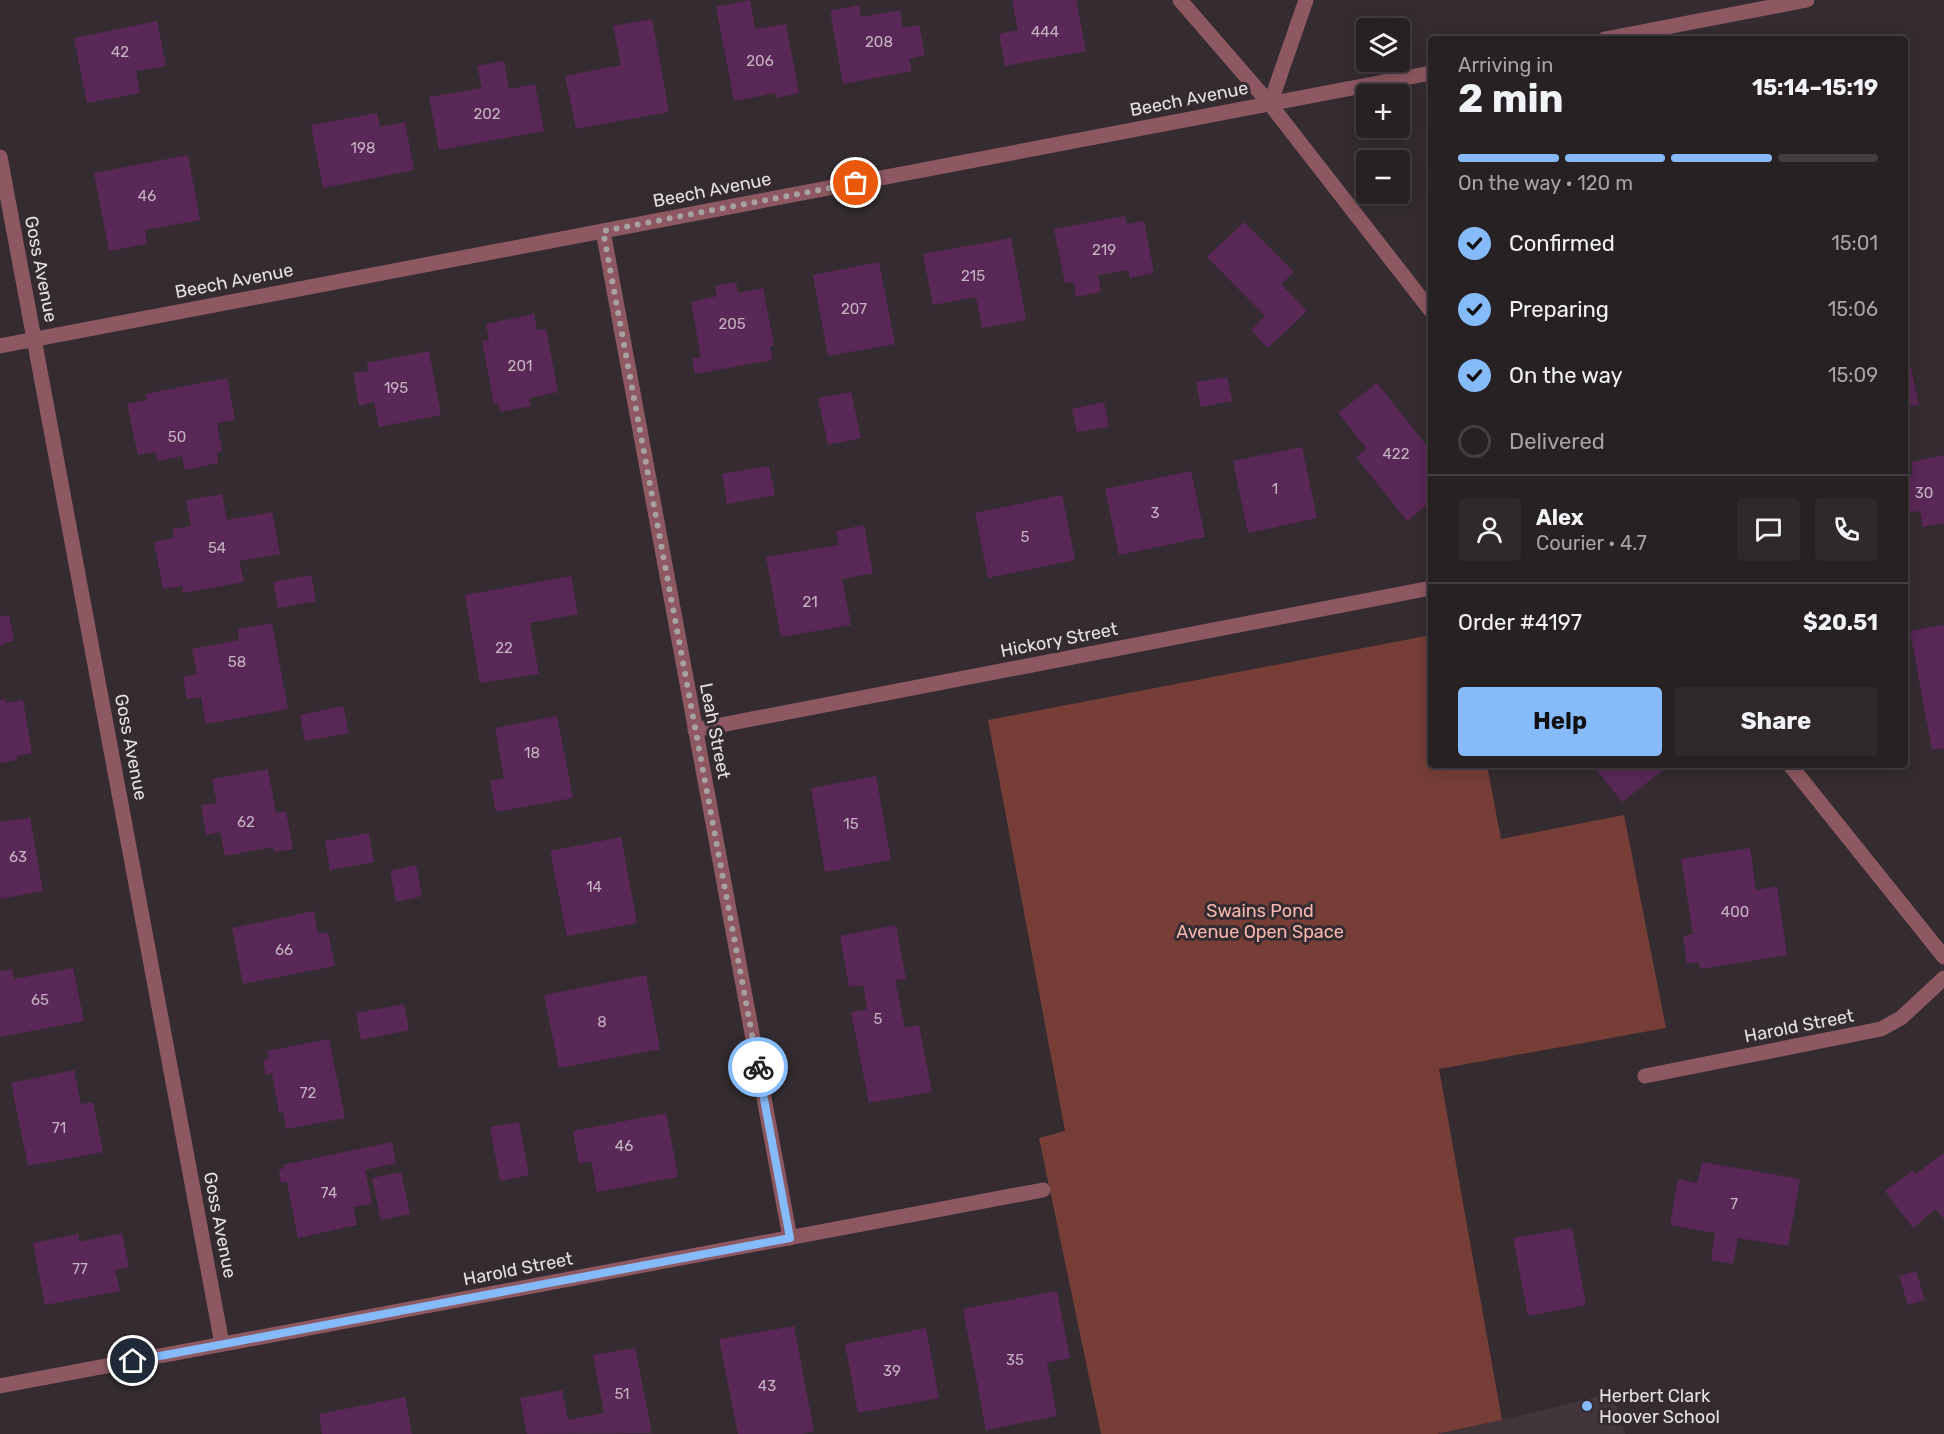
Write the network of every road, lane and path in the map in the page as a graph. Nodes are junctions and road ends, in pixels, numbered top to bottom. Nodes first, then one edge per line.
1 (1180, 0) edge
2 (1306, 0) edge
3 (1807, 0) edge
4 (1621, 36) edge
5 (1428, 74) edge
6 (1270, 104) junction
7 (0, 157) edge
8 (603, 231) junction
9 (1428, 307) edge
10 (35, 339) junction
11 (0, 346) edge
12 (1428, 589) edge
13 (695, 730) junction
14 (1792, 768) edge
15 (1944, 957) edge
16 (1944, 978) edge
17 (1645, 1077) dead end
18 (1043, 1190) dead end
19 (790, 1238) junction
20 (222, 1344) junction
21 (0, 1386) edge

1 - 6 street
2 - 6 street
3 - 4 street
5 - 6 street, Beech Avenue
6 - 8 street, Beech Avenue
6 - 9 street
7 - 10 street, Goss Avenue
8 - 10 street, Beech Avenue
8 - 13 street, Leah Street
10 - 11 street, Beech Avenue
10 - 20 street, Goss Avenue
12 - 13 street, Hickory Street
13 - 19 street, Leah Street
14 - 15 street
16 - 17 street, Harold Street
18 - 19 street, Harold Street
19 - 20 street, Harold Street
20 - 21 street, Harold Street

